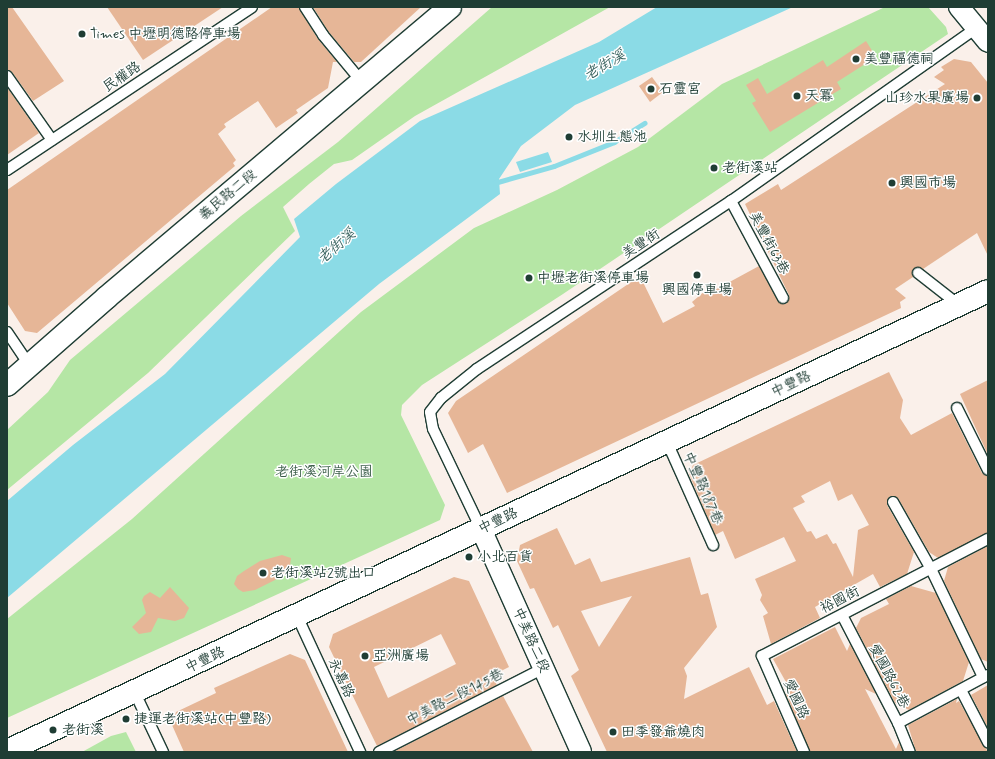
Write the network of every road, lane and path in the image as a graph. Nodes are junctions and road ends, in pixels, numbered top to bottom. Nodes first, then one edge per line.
1 (252, 7) edge
2 (305, 7) edge
3 (450, 7) edge
4 (959, 7) edge
5 (982, 35) edge
6 (7, 76) edge
7 (362, 82) junction
8 (52, 140) junction
9 (7, 170) edge
10 (731, 201) junction
11 (918, 273) dead end
12 (988, 291) edge
13 (783, 298) dead end
14 (959, 305) junction
15 (7, 332) edge
16 (29, 365) junction
17 (7, 385) edge
18 (957, 408) dead end
19 (667, 442) junction
20 (988, 470) edge
21 (893, 502) dead end
22 (481, 529) junction
23 (988, 539) edge
24 (713, 545) dead end
25 (931, 569) junction
26 (842, 615) junction
27 (296, 616) junction
28 (762, 656) joint
29 (544, 668) junction
30 (986, 676) edge
31 (961, 690) junction
32 (135, 693) junction
33 (898, 723) junction
34 (988, 742) edge
35 (7, 751) edge
36 (163, 752) edge
37 (360, 752) edge
38 (379, 752) edge
39 (581, 752) edge
40 (804, 752) edge
41 (910, 752) edge

1 - 8 lane, 民權路
2 - 7 lane
3 - 7 main road, 義民路二段
4 - 5 street
5 - 10 lane, 美豐街
6 - 8 lane
7 - 16 main road, 義民路二段
8 - 9 lane, 民權路
10 - 13 lane, 美豐街63巷
10 - 22 lane, 美豐街
11 - 14 lane
12 - 14 main road, 中豐路
14 - 19 main road, 中豐路
15 - 16 lane
16 - 17 main road, 義民路二段
18 - 20 lane
19 - 22 main road, 中豐路
19 - 24 lane, 中豐路187巷
21 - 25 lane
22 - 27 main road, 中豐路
22 - 29 street, 中美路二段
23 - 25 lane, 裕國街
25 - 26 lane, 裕國街
25 - 30 lane
26 - 28 lane, 裕國街
26 - 33 lane, 愛國路62巷
27 - 32 main road, 中豐路
27 - 37 lane, 永嘉路
28 - 40 lane, 愛國路
29 - 38 lane, 中美路二段145巷
29 - 39 street, 中美路二段
30 - 31 lane
31 - 33 lane
31 - 34 lane
32 - 35 main road, 中豐路
32 - 36 lane
33 - 41 lane, 愛國路62巷

